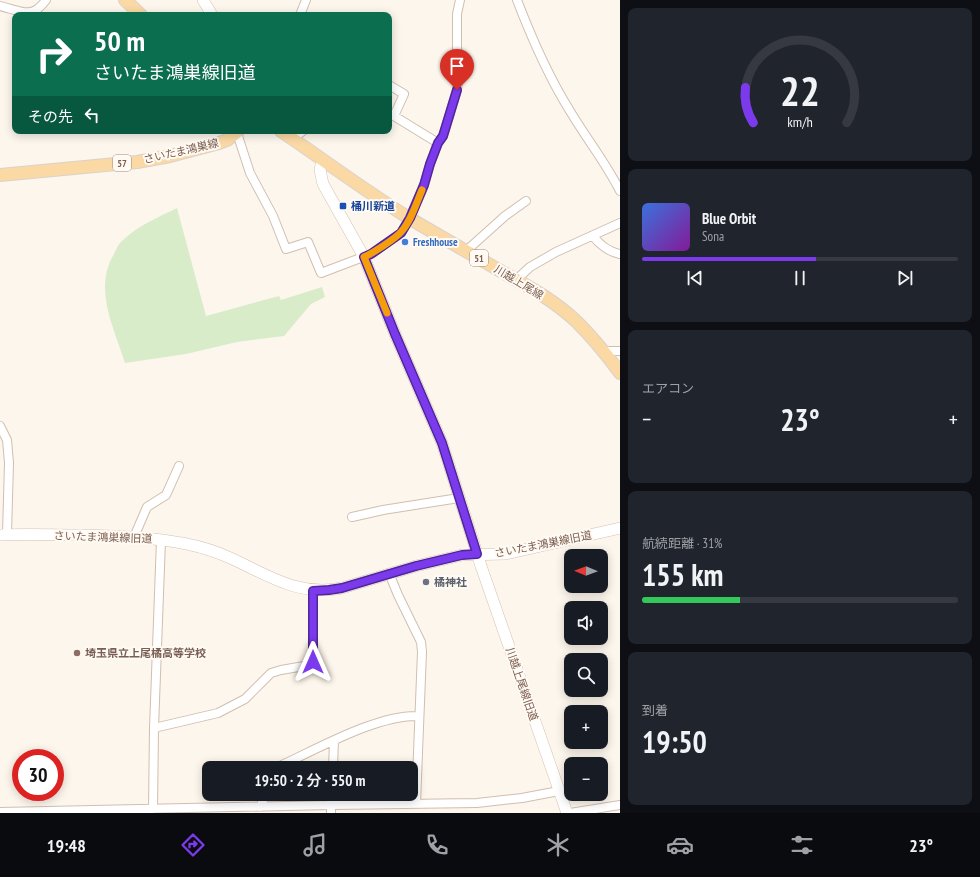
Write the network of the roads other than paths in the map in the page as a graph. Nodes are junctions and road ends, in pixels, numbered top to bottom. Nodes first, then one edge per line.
1 (46, 0) edge
2 (125, 0) edge
3 (203, 0) edge
4 (306, 0) edge
5 (517, 0) edge
6 (457, 1) edge
7 (0, 6) edge
8 (27, 12) edge
9 (33, 12) edge
10 (138, 12) edge
11 (210, 12) edge
12 (301, 12) edge
13 (392, 87) edge
14 (235, 134) edge
15 (239, 134) edge
16 (285, 134) edge
17 (299, 134) edge
18 (292, 139) junction
19 (438, 143) junction
20 (322, 160) junction
21 (0, 175) edge
22 (620, 192) edge
23 (526, 201) dead end
24 (410, 218) junction
25 (620, 223) edge
26 (592, 236) junction
27 (466, 250) junction
28 (620, 254) edge
29 (364, 257) junction
30 (516, 280) junction
31 (620, 351) edge
32 (604, 352) junction
33 (620, 373) edge
34 (0, 426) edge
35 (179, 466) dead end
36 (459, 498) junction
37 (352, 518) dead end
38 (620, 528) edge
39 (4, 535) edge
40 (134, 536) junction
41 (161, 540) junction
42 (477, 554) junction
43 (389, 573) junction
44 (313, 591) junction
45 (419, 716) junction
46 (154, 728) junction
47 (334, 741) junction
48 (291, 761) edge
49 (333, 761) edge
50 (559, 791) junction
51 (263, 801) edge
52 (416, 803) junction
53 (620, 805) edge
54 (260, 807) junction
55 (153, 809) junction
56 (331, 809) edge
57 (0, 812) edge
58 (569, 813) edge

1 - 9 street
2 - 10 main road
3 - 11 street
4 - 12 street
5 - 22 street
6 - 19 street
7 - 8 street
13 - 19 street
14 - 21 main road, さいたま鴻巣線 / 57
15 - 29 street
16 - 18 main road, 川越上尾線 / 51
17 - 18 street
18 - 20 main road, 川越上尾線 / 51
19 - 24 street
20 - 24 main road, 川越上尾線 / 51
20 - 29 street
23 - 27 street
24 - 27 main road, 川越上尾線 / 51
24 - 29 street
25 - 26 street
26 - 28 street
26 - 30 street
27 - 30 main road, 川越上尾線 / 51
29 - 36 street, 川越上尾線旧道
30 - 32 main road, 川越上尾線 / 51
31 - 32 street
32 - 33 main road, 川越上尾線 / 51
34 - 39 street
35 - 40 street
36 - 37 street
36 - 42 street, 川越上尾線旧道
38 - 42 street, さいたま鴻巣線旧道
39 - 40 street, さいたま鴻巣線旧道
40 - 41 street, さいたま鴻巣線旧道
41 - 44 street, さいたま鴻巣線旧道
41 - 46 street
42 - 43 street, さいたま鴻巣線旧道
42 - 50 street, 川越上尾線旧道
43 - 44 street, さいたま鴻巣線旧道
43 - 45 street
44 - 46 street
45 - 47 street
45 - 52 street
46 - 55 street
47 - 48 street
47 - 49 street
50 - 52 street
50 - 58 street, 川越上尾線旧道
51 - 54 street
52 - 56 street
53 - 58 street
54 - 55 street
54 - 56 street
55 - 57 street

